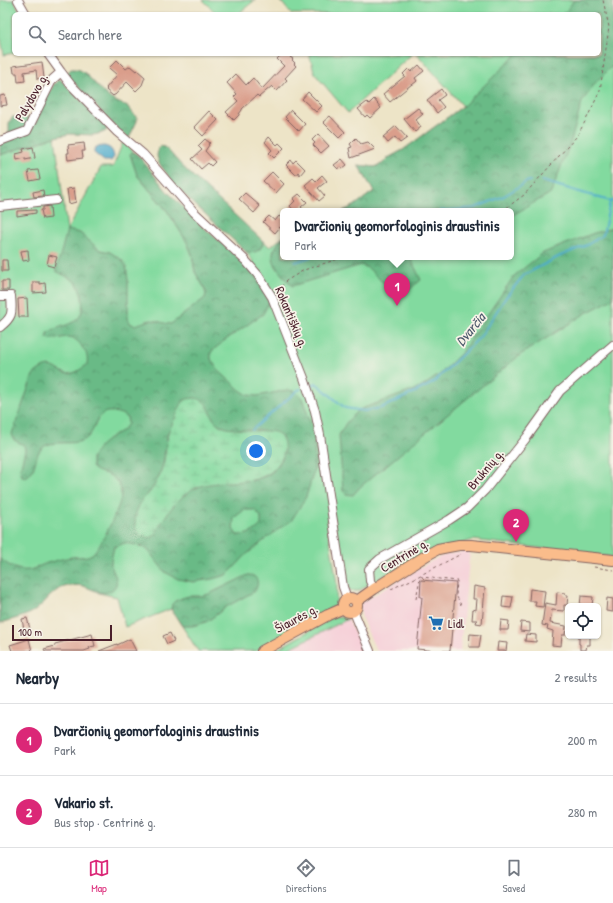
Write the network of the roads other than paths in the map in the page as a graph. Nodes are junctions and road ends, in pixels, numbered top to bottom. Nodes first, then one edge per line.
1 (18, 0) edge
2 (25, 12) edge
3 (49, 56) edge
4 (61, 72) junction
5 (0, 141) edge
6 (56, 200) dead end
7 (0, 206) edge
8 (0, 296) edge
9 (0, 327) edge
10 (613, 345) edge
11 (613, 560) edge
12 (374, 590) junction
13 (352, 600) junction
14 (354, 612) junction
15 (343, 613) junction
16 (262, 651) edge
17 (370, 651) edge

1 - 2 street
3 - 4 street, Rokantiškių g.
4 - 5 street, Palydovo g.
4 - 13 street, Rokantiškių g.
6 - 7 street
8 - 9 street
10 - 12 street, Bruknių g.
11 - 12 main road, Centrinė g.
12 - 13 main road, Centrinė g.
13 - 14 main road
13 - 15 main road
14 - 15 main road
14 - 17 street
15 - 16 main road, Šiaurės g.

